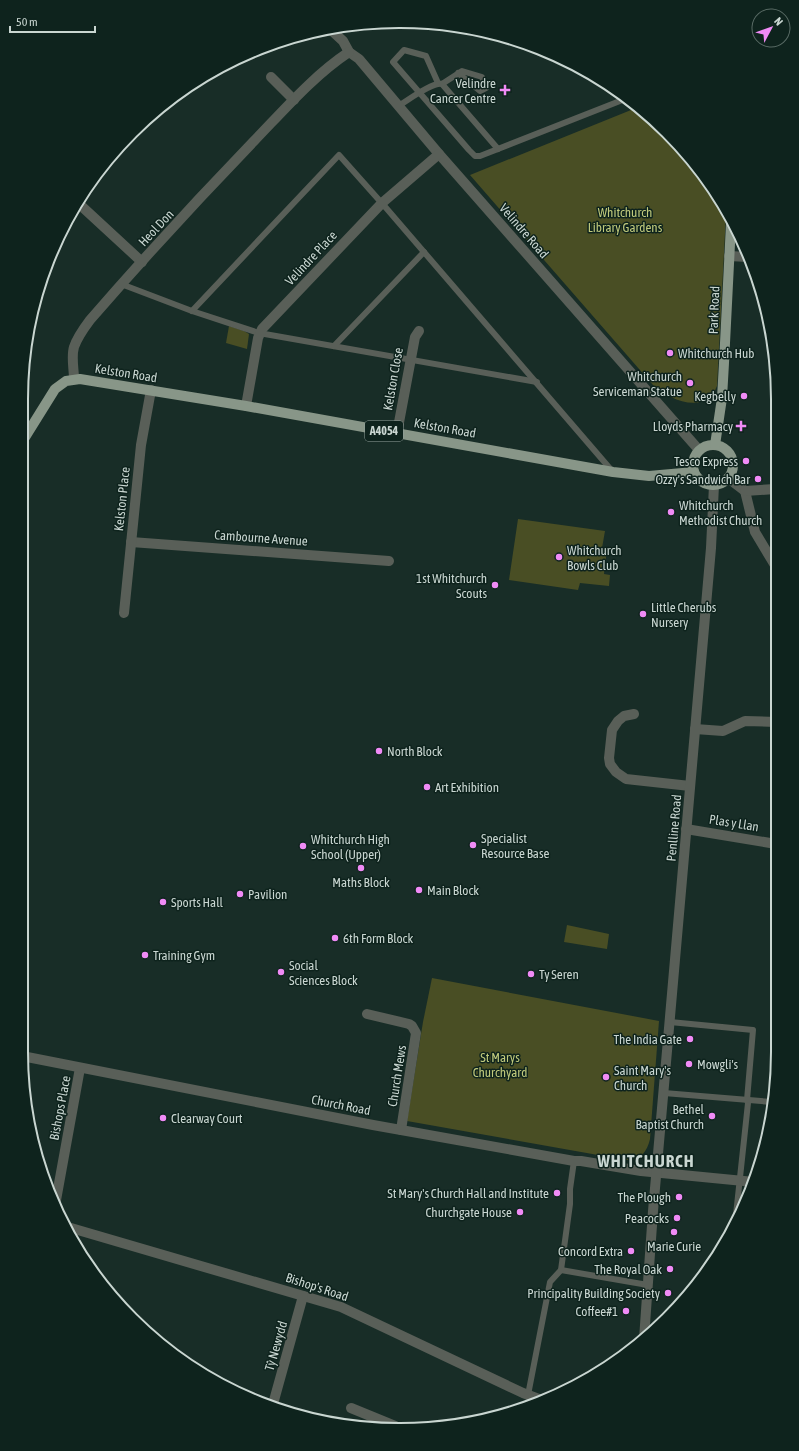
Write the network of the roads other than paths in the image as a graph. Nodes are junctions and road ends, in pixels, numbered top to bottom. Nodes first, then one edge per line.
1 (335, 34) edge
2 (349, 52) junction
3 (458, 73) dead end
4 (272, 77) dead end
5 (440, 84) junction
6 (420, 93) junction
7 (294, 100) junction
8 (620, 101) edge
9 (398, 106) junction
10 (498, 149) junction
11 (439, 154) junction
12 (382, 203) junction
13 (82, 207) edge
14 (731, 231) edge
15 (424, 252) junction
16 (729, 256) junction
17 (743, 257) edge
18 (142, 262) junction
19 (121, 284) junction
20 (192, 311) junction
21 (419, 331) dead end
22 (259, 333) junction
23 (334, 346) junction
24 (410, 359) junction
25 (74, 379) junction
26 (537, 382) junction
27 (151, 390) junction
28 (246, 406) junction
29 (28, 432) edge
30 (397, 433) junction
31 (715, 445) junction
32 (699, 450) junction
33 (614, 472) junction
34 (694, 472) junction
35 (728, 478) junction
36 (714, 485) junction
37 (771, 489) edge
38 (745, 492) junction
39 (131, 542) junction
40 (771, 559) edge
41 (389, 561) dead end
42 (124, 613) dead end
43 (634, 714) dead end
44 (771, 722) edge
45 (695, 729) junction
46 (690, 786) junction
47 (686, 829) junction
48 (771, 843) edge
49 (367, 1014) dead end
50 (670, 1022) junction
51 (28, 1057) edge
52 (80, 1068) junction
53 (664, 1093) junction
54 (747, 1100) junction
55 (768, 1102) edge
56 (402, 1130) junction
57 (574, 1162) junction
58 (656, 1172) junction
59 (739, 1180) junction
60 (747, 1181) edge
61 (57, 1196) edge
62 (736, 1208) edge
63 (73, 1229) edge
64 (561, 1270) junction
65 (648, 1285) junction
66 (303, 1296) junction
67 (645, 1330) edge
68 (528, 1396) junction
69 (534, 1398) edge
70 (274, 1401) edge
71 (351, 1408) dead end
72 (386, 1422) edge

1 - 2 street, Velindre Road
2 - 7 street, Heol Don
2 - 9 street, Velindre Road
3 - 5 lane
4 - 7 street
5 - 6 lane
5 - 6 lane
5 - 10 lane
6 - 9 lane
6 - 10 lane
7 - 18 street, Heol Don
8 - 10 lane
9 - 11 street, Velindre Road
11 - 12 street, Velindre Place
11 - 32 street, Velindre Road
12 - 15 lane
12 - 20 lane
12 - 22 street, Velindre Place
13 - 18 street
14 - 16 main road, Park Road
15 - 23 lane
15 - 26 lane
16 - 17 street
16 - 31 main road, Park Road
18 - 19 street, Heol Don
19 - 20 lane
19 - 25 street, Heol Don
20 - 22 lane
21 - 24 street, Kelston Close
22 - 23 lane
22 - 28 street
23 - 24 lane
24 - 26 lane
24 - 30 street, Kelston Close
25 - 27 main road, Kelston Road / A4054
25 - 29 main road
26 - 33 lane
27 - 28 main road, Kelston Road / A4054
27 - 39 street, Kelston Place
28 - 30 main road, Kelston Road / A4054
30 - 33 main road, Kelston Road / A4054
31 - 32 main road
31 - 35 main road
32 - 34 main road
33 - 34 main road, Kelston Road / A4054
34 - 36 main road
35 - 36 main road
35 - 38 street
36 - 45 street, Penlline Road
37 - 38 street
38 - 40 street
39 - 41 street, Cambourne Avenue
39 - 42 street, Kelston Place
43 - 46 street
44 - 45 street
45 - 46 street, Penlline Road
46 - 47 street, Penlline Road
47 - 48 street, Plas y Llan
47 - 50 street, Penlline Road
49 - 56 street, Church Mews
50 - 53 street, Penlline Road
50 - 54 lane
51 - 52 street, Church Road
52 - 56 street, Church Road
52 - 61 street, Bishops Place
53 - 54 lane
53 - 58 street, Penlline Road
54 - 55 lane
54 - 59 lane
56 - 57 street, Church Road
57 - 58 street, Church Road
57 - 64 lane
58 - 59 street, Church Road
58 - 65 street, Penlline Road
59 - 60 street, Church Road
59 - 62 lane
63 - 66 street, Bishop's Road
64 - 65 lane
64 - 68 lane
65 - 67 street, Penlline Road
66 - 68 street, Bishop's Road
66 - 70 street, Tŷ Newydd
68 - 69 street, Bishop's Road
71 - 72 street

